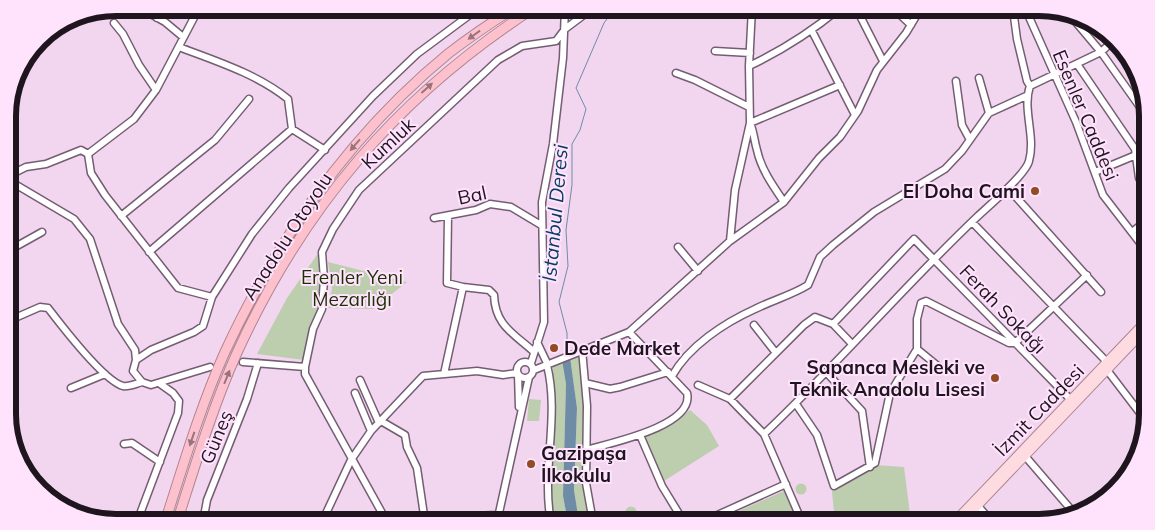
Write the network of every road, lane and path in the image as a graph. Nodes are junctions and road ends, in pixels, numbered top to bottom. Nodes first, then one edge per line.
1 (154, 16) edge
2 (196, 16) edge
3 (468, 16) edge
4 (503, 16) edge
5 (522, 16) edge
6 (565, 16) edge
7 (584, 16) edge
8 (752, 16) edge
9 (830, 16) edge
10 (860, 16) edge
11 (902, 16) edge
12 (916, 16) edge
13 (1011, 16) edge
14 (1029, 16) edge
15 (157, 18) joint
16 (114, 24) dead end
17 (1078, 24) edge
18 (911, 25) junction
19 (565, 29) junction
20 (812, 31) junction
21 (184, 37) junction
22 (1109, 44) edge
23 (179, 47) junction
24 (715, 51) dead end
25 (1101, 52) junction
26 (750, 53) junction
27 (883, 61) junction
28 (1076, 64) junction
29 (749, 66) junction
30 (676, 73) dead end
31 (1053, 73) junction
32 (979, 78) dead end
33 (956, 81) dead end
34 (840, 86) junction
35 (1030, 86) junction
36 (156, 90) junction
37 (1026, 96) junction
38 (249, 99) dead end
39 (1138, 104) edge
40 (749, 107) junction
41 (990, 113) junction
42 (855, 115) junction
43 (750, 123) junction
44 (292, 129) junction
45 (968, 138) junction
46 (1139, 148) edge
47 (325, 150) junction
48 (1135, 152) junction
49 (88, 154) junction
50 (16, 172) edge
51 (1095, 172) junction
52 (1139, 178) edge
53 (16, 185) edge
54 (1008, 188) junction
55 (784, 202) junction
56 (121, 216) junction
57 (448, 216) junction
58 (434, 218) dead end
59 (972, 222) junction
60 (541, 225) junction
61 (1139, 226) edge
62 (42, 232) dead end
63 (1132, 232) junction
64 (730, 241) junction
65 (1139, 241) edge
66 (16, 247) edge
67 (678, 248) dead end
68 (149, 252) junction
69 (933, 259) junction
70 (698, 271) junction
71 (1086, 275) junction
72 (463, 287) junction
73 (1101, 292) dead end
74 (212, 297) junction
75 (1054, 307) junction
76 (16, 318) edge
77 (833, 324) junction
78 (754, 325) dead end
79 (1139, 329) edge
80 (629, 332) junction
81 (1139, 336) edge
82 (537, 342) junction
83 (1015, 343) junction
84 (852, 344) junction
85 (582, 349) junction
86 (917, 349) junction
87 (533, 351) junction
88 (776, 353) junction
89 (136, 360) junction
90 (243, 362) tunnel mouth
91 (523, 362) junction
92 (258, 363) junction
93 (548, 363) junction
94 (532, 366) junction
95 (1107, 366) junction
96 (210, 367) tunnel mouth
97 (305, 367) junction
98 (939, 367) dead end
99 (518, 372) junction
100 (826, 372) junction
101 (105, 374) junction
102 (444, 374) junction
103 (670, 374) junction
104 (529, 377) junction
105 (360, 380) dead end
106 (142, 382) junction
107 (159, 383) junction
108 (585, 383) junction
109 (698, 385) dead end
110 (71, 388) dead end
111 (355, 393) dead end
112 (730, 399) junction
113 (1070, 400) junction
114 (796, 404) junction
115 (1139, 411) edge
116 (519, 418) junction
117 (380, 422) junction
118 (372, 430) junction
119 (764, 434) junction
120 (640, 435) junction
121 (124, 444) dead end
122 (586, 450) junction
123 (1025, 456) junction
124 (351, 460) junction
125 (160, 462) junction
126 (870, 467) junction
127 (786, 484) junction
128 (978, 506) junction
129 (1070, 508) edge
130 (139, 514) edge
131 (168, 514) edge
132 (180, 514) edge
133 (204, 514) edge
134 (326, 514) edge
135 (382, 514) edge
136 (425, 514) edge
137 (498, 514) edge
138 (550, 514) edge
139 (592, 514) edge
140 (679, 514) edge
141 (720, 514) edge
142 (799, 514) edge
143 (962, 514) edge
144 (970, 514) edge
145 (985, 514) edge

1 - 15 street
2 - 21 street
3 - 47 street
4 -> 131 highway, Anadolu Otoyolu
132 -> 5 highway, Anadolu Otoyolu
6 - 19 street
7 - 19 street, Kumluk
8 - 26 street
9 - 20 street
10 - 27 street
11 - 18 street
12 - 18 street
13 - 35 street
14 - 31 street, Esenler Caddesi
15 - 21 street
16 - 36 street
17 - 25 street
18 - 27 street
19 - 60 street
19 - 97 street, Kumluk
20 - 29 street
20 - 34 street
21 - 23 street
22 - 25 street
23 - 36 street
23 - 44 street
24 - 26 street
25 - 28 street
25 - 39 street
26 - 29 street
27 - 42 street
28 - 31 street
28 - 48 street
29 - 40 street
30 - 40 street
31 - 35 street
31 - 51 street, Esenler Caddesi
32 - 41 street
33 - 45 street
34 - 42 street
34 - 43 street
35 - 37 street
36 - 49 street
37 - 41 street
37 - 54 street
38 - 56 street
40 - 43 street
41 - 45 street
42 - 55 street
43 - 55 street
43 - 64 street
44 - 47 street
44 - 68 street
45 - 103 street
46 - 48 street
47 - 74 street
48 - 51 street
48 - 52 street
49 - 50 street
49 - 56 street
51 - 63 street, Esenler Caddesi
53 - 89 street
54 - 59 street
54 - 71 street
55 - 64 street
56 - 68 street
57 - 58 street, Bal
57 - 60 street, Bal
57 - 72 street
59 - 69 street
59 - 75 street
60 - 82 street
61 - 63 street
62 - 66 street
63 - 65 street, Esenler Caddesi
64 - 70 street
67 - 70 street
68 - 74 street
69 - 77 street, Ferah Sokağı
69 - 83 street, Ferah Sokağı
69 - 84 street
70 - 80 street
71 - 73 street
71 - 75 street
72 - 87 street
72 - 102 street
74 - 89 street
75 - 83 street
75 - 95 street
76 - 101 street
77 - 84 street
77 - 88 street
78 - 88 street
79 - 95 main road, İzmit Caddesi
80 - 85 street
80 - 103 street
81 - 95 main road, İzmit Caddesi
82 - 87 street
82 - 93 street
82 - 94 street
83 - 86 street
83 - 113 street, Ferah Sokağı
84 - 100 street
85 - 93 street
85 - 108 street
86 - 98 street
86 - 126 street
87 - 91 street
88 - 112 street
89 - 106 street
90 - 92 street
91 - 94 street
91 - 99 street
92 - 97 street
92 - 133 street, Güneş
93 - 94 street
93 - 138 street
94 - 104 street
95 - 113 main road, İzmit Caddesi
95 - 115 street
95 - 123 main road, İzmit Caddesi
96 - 107 street
97 - 124 street
99 - 102 street
99 - 104 street
99 - 116 street
100 - 114 street
100 - 126 street
101 - 106 street
101 - 110 street
102 - 117 street
103 - 108 street
103 - 120 street
104 - 116 street
105 - 117 street
106 - 107 street
107 - 125 street
108 - 122 street
109 - 112 street
111 - 118 street
112 - 119 street
113 - 143 main road, İzmit Caddesi
114 - 119 street
114 - 126 street
116 - 137 street
117 - 118 street
117 - 136 street
118 - 124 street
119 - 127 street
120 - 122 street
120 - 140 street
121 - 125 street
122 - 139 street
123 - 128 main road, İzmit Caddesi
123 - 129 street
124 - 134 street
124 - 135 street
125 - 130 street
127 - 141 street
127 - 142 street
128 - 144 main road, İzmit Caddesi
128 - 145 street

